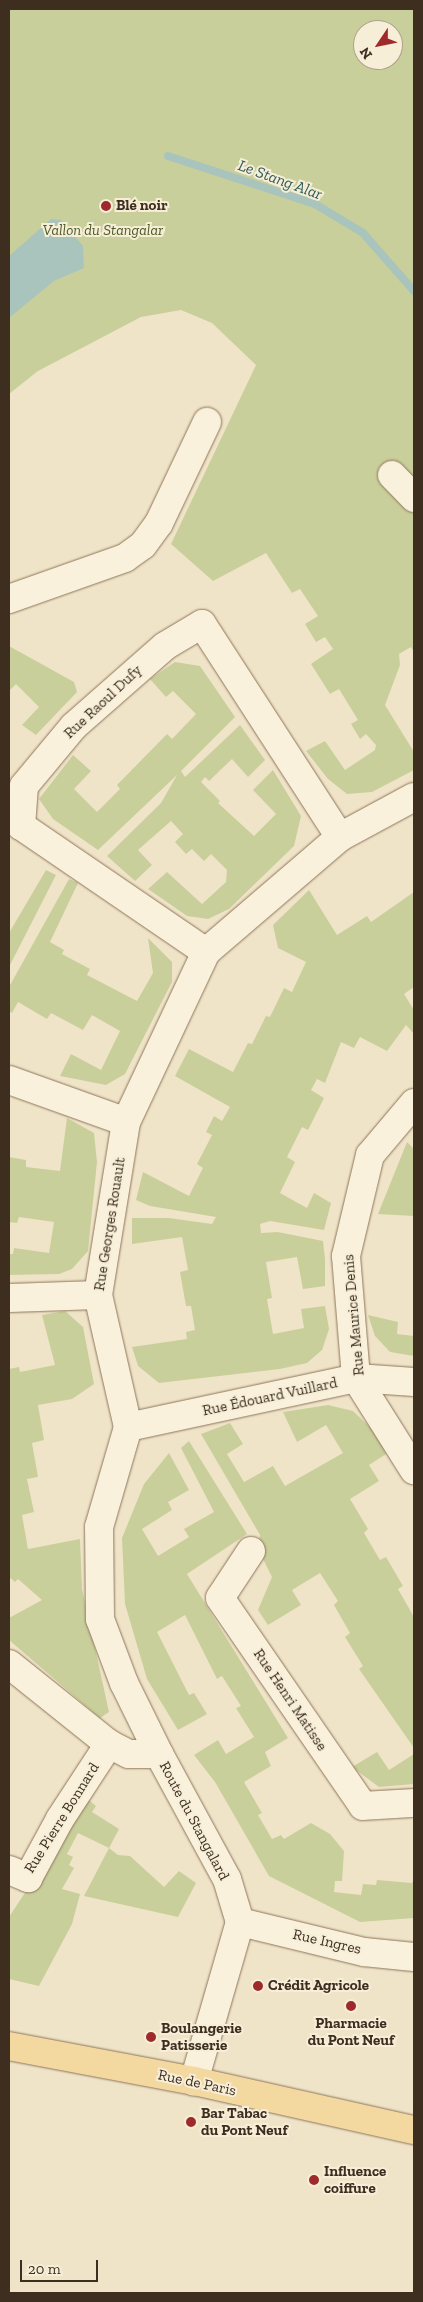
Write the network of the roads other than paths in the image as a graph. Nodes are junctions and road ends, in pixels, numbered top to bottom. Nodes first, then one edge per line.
1 (207, 422) dead end
2 (392, 475) dead end
3 (414, 498) edge
4 (9, 599) edge
5 (414, 797) edge
6 (340, 837) junction
7 (206, 952) junction
8 (9, 1080) edge
9 (414, 1103) edge
10 (126, 1122) junction
11 (98, 1295) junction
12 (9, 1298) edge
13 (356, 1378) junction
14 (414, 1382) edge
15 (128, 1427) junction
16 (414, 1470) edge
17 (251, 1550) dead end
18 (9, 1664) edge
19 (109, 1744) junction
20 (159, 1754) junction
21 (414, 1802) edge
22 (9, 1870) edge
23 (240, 1922) junction
24 (414, 1956) edge
25 (9, 2046) edge
26 (194, 2081) junction
27 (414, 2130) edge

1 - 4 street
2 - 3 street
5 - 6 street, Rue Georges Rouault
6 - 7 street, Rue Georges Rouault
6 - 7 street, Rue Raoul Dufy
7 - 10 street, Rue Georges Rouault
8 - 10 street
9 - 13 street, Rue Maurice Denis
10 - 11 street, Rue Georges Rouault
11 - 12 street
11 - 15 street, Rue Georges Rouault
13 - 14 street, Rue Édouard Vuillard
13 - 15 street, Rue Édouard Vuillard
13 - 16 street, Rue Maurice Denis
15 - 20 street, Rue Georges Rouault
17 - 21 street, Rue Henri Matisse
18 - 19 street, Route du Stangalard
19 - 20 street, Route du Stangalard
19 - 22 street, Rue Pierre Bonnard
20 - 23 street, Route du Stangalard
23 - 24 street, Rue Ingres
23 - 26 street
25 - 26 main road, Rue de Paris
26 - 27 main road, Rue de Paris

